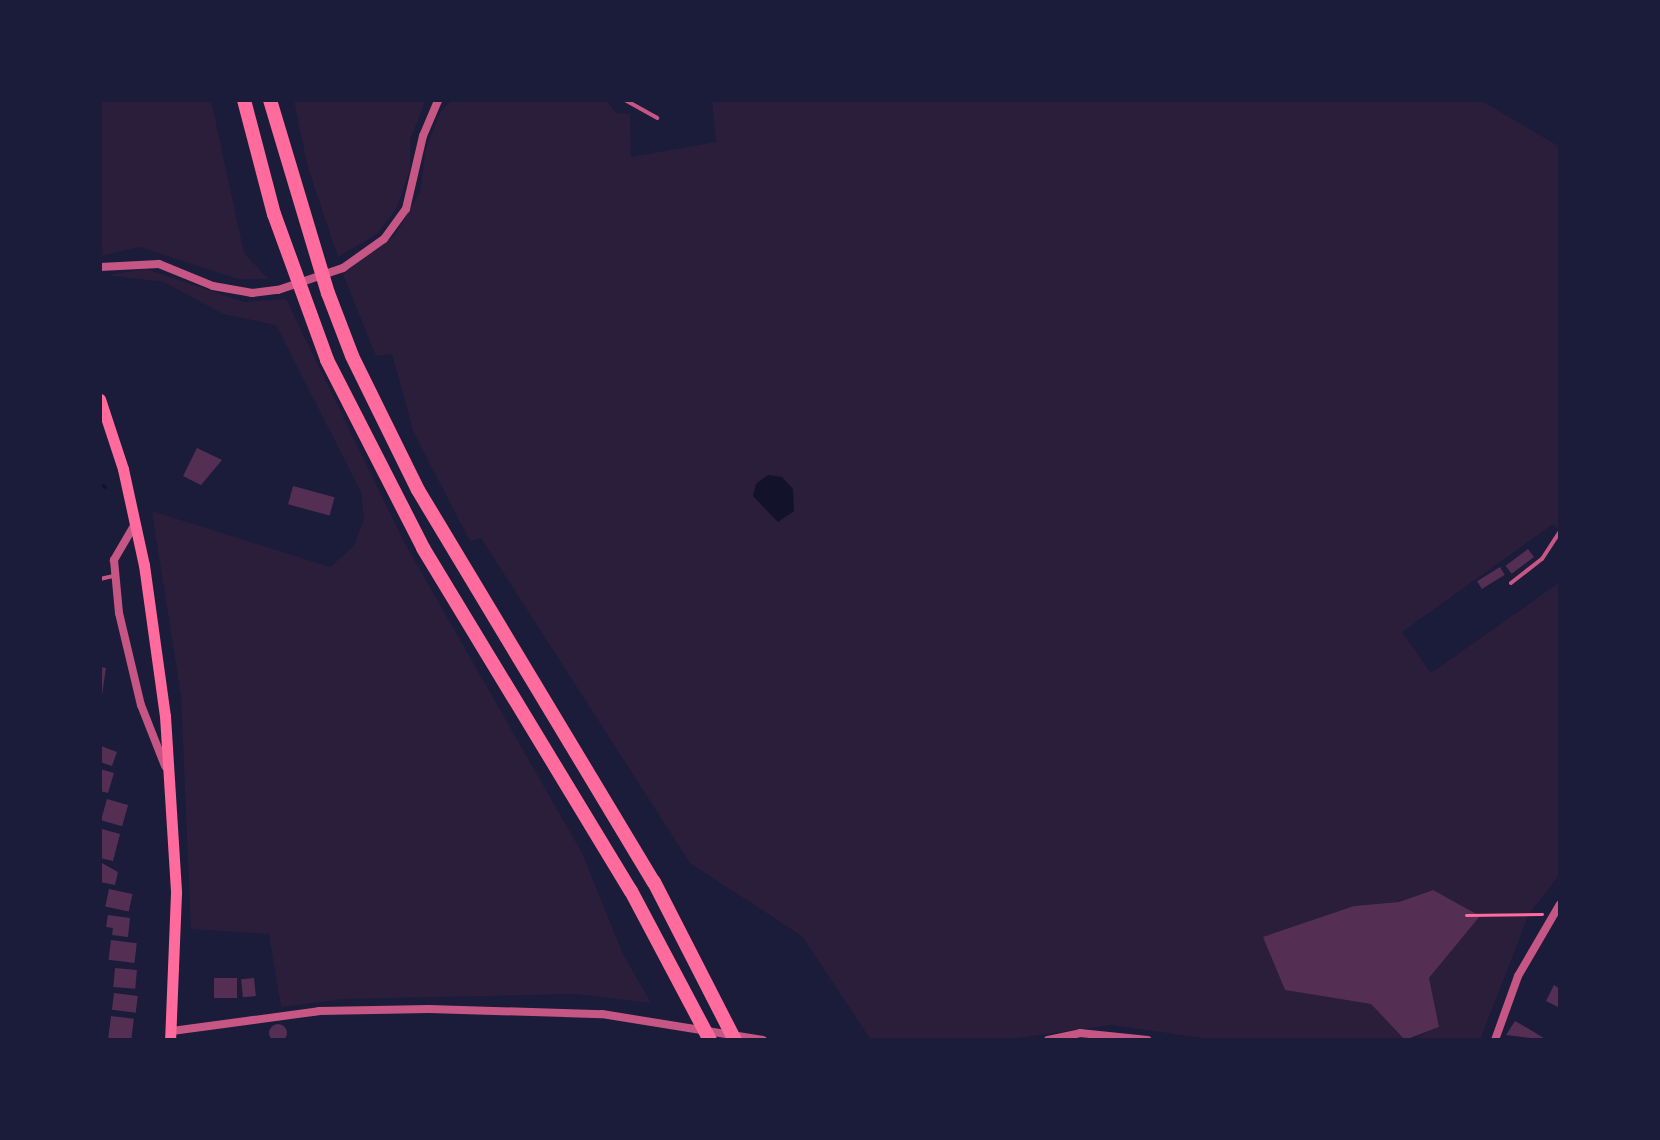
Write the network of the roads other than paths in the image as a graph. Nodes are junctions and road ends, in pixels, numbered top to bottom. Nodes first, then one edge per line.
1 (244, 100) edge
2 (270, 100) edge
3 (438, 100) edge
4 (625, 100) edge
5 (657, 118) dead end
6 (100, 267) edge
7 (100, 399) edge
8 (135, 523) junction
9 (1560, 531) edge
10 (116, 575) junction
11 (100, 579) edge
12 (1511, 583) dead end
13 (170, 777) junction
14 (1560, 904) edge
15 (171, 1035) edge
16 (710, 1040) edge
17 (735, 1040) edge
18 (763, 1040) edge
19 (1048, 1040) edge
20 (1148, 1040) edge
21 (1495, 1040) edge

1 - 16 highway
2 - 17 highway
3 - 6 street
4 - 5 lane
7 - 8 main road
8 - 10 street
8 - 13 main road
9 - 12 lane
10 - 11 lane
10 - 13 street
13 - 15 main road
14 - 21 street
15 - 18 street
19 - 20 street

